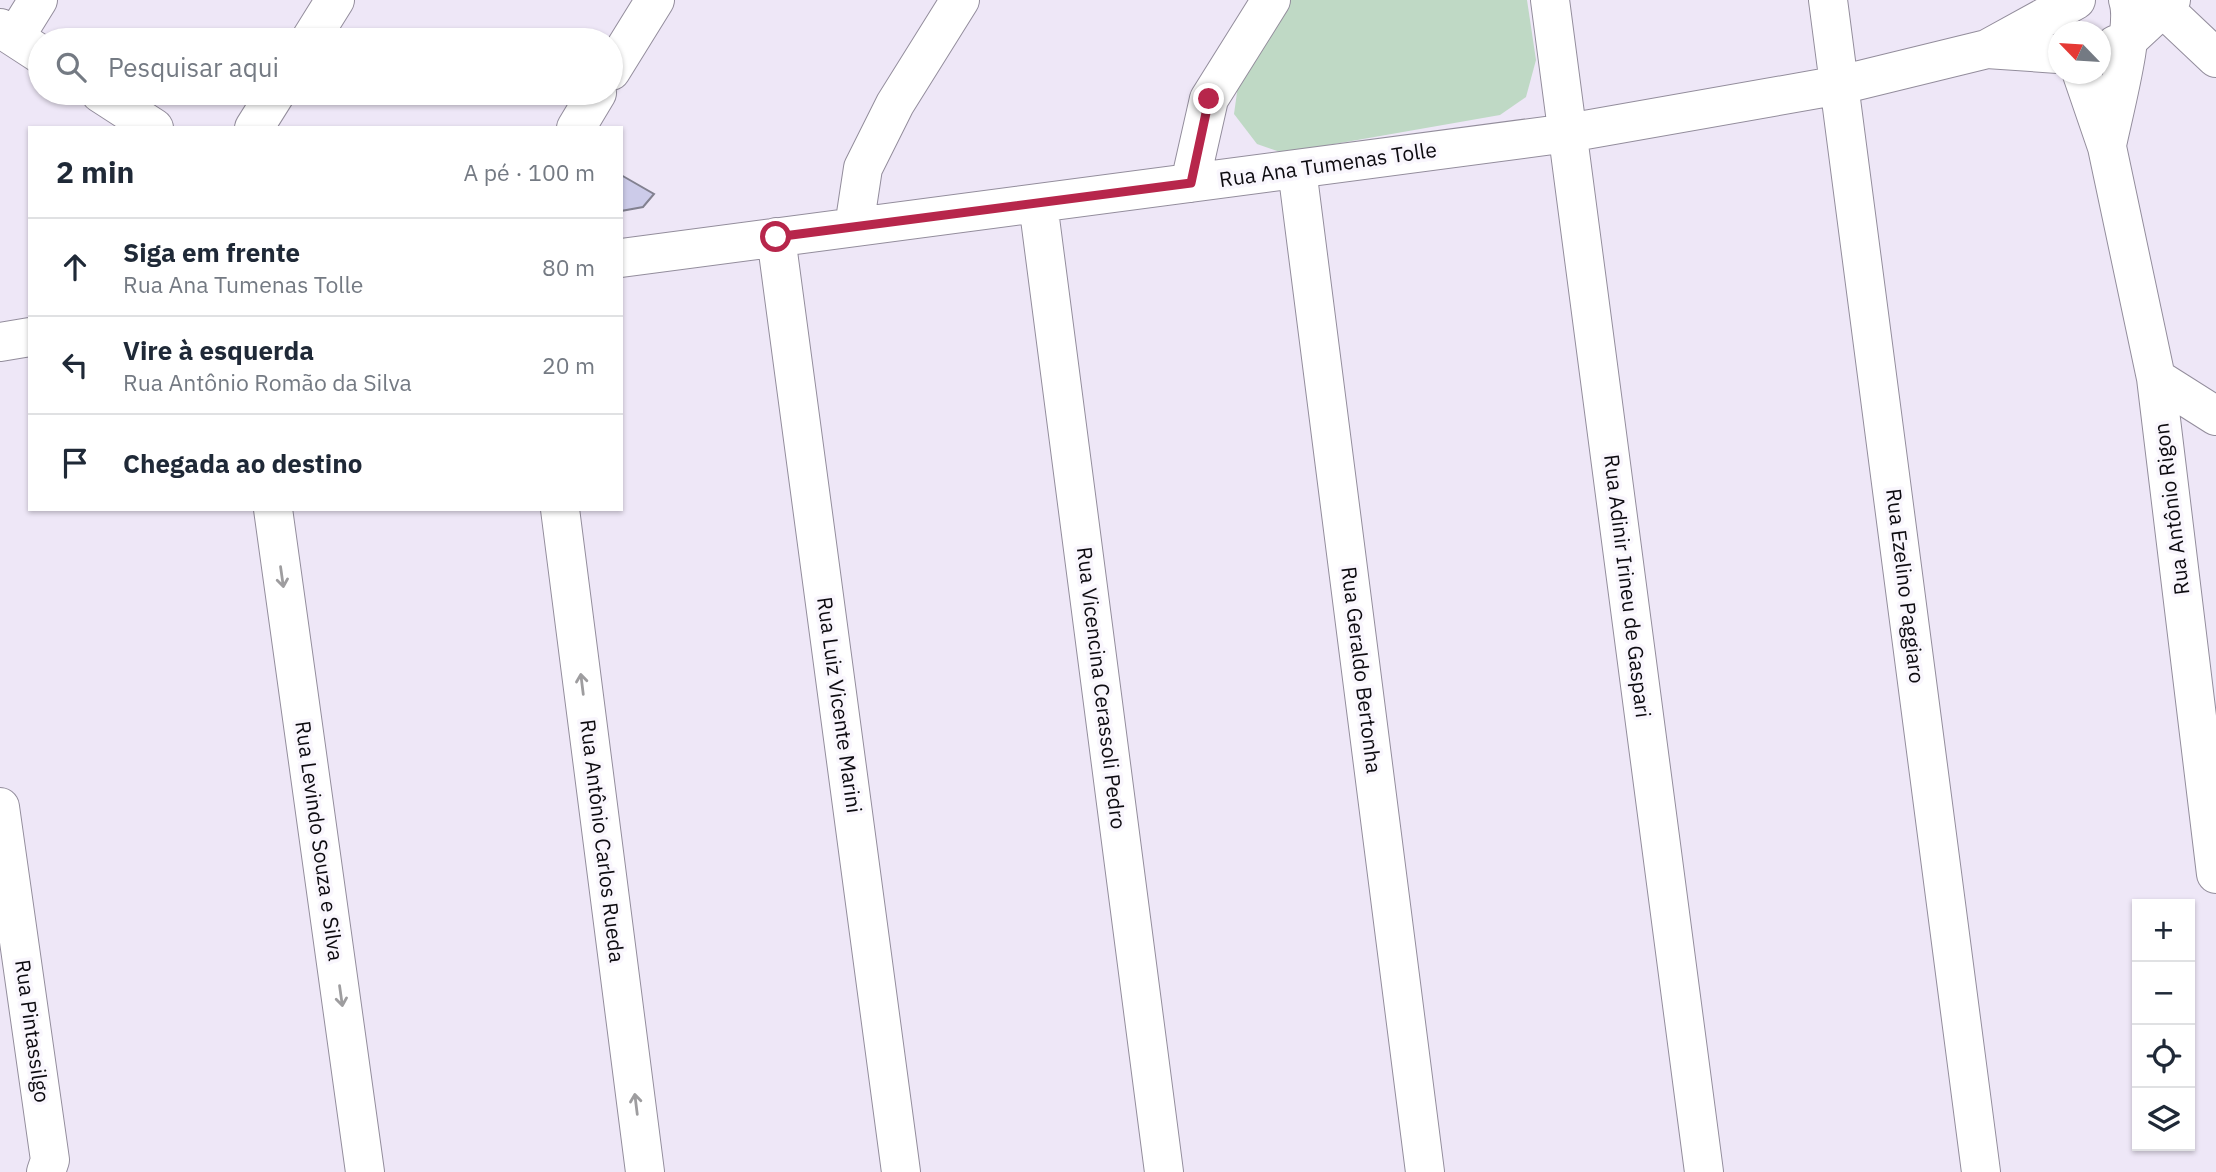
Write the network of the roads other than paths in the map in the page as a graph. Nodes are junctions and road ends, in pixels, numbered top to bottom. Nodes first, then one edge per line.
1 (38, 0) edge
2 (335, 0) edge
3 (655, 0) edge
4 (960, 0) edge
5 (1271, 0) edge
6 (1550, 0) edge
7 (1828, 0) edge
8 (2154, 3) edge
9 (2067, 10) edge
10 (318, 28) edge
11 (18, 40) edge
12 (2115, 45) edge
13 (1987, 49) junction
14 (623, 52) edge
15 (2048, 53) edge
16 (2216, 58) edge
17 (2085, 84) edge
18 (1840, 85) junction
19 (119, 105) edge
20 (268, 105) edge
21 (590, 105) edge
22 (151, 126) edge
23 (255, 126) edge
24 (577, 126) edge
25 (1568, 133) junction
26 (2107, 148) junction
27 (1297, 169) junction
28 (1191, 183) junction
29 (1038, 203) junction
30 (855, 228) junction
31 (776, 237) junction
32 (623, 258) edge
33 (28, 337) edge
34 (0, 342) edge
35 (2156, 378) junction
36 (2216, 416) edge
37 (273, 511) edge
38 (560, 511) edge
39 (2209, 763) edge
40 (0, 807) edge
41 (2216, 874) edge
42 (8, 928) edge
43 (46, 1172) edge
44 (365, 1172) edge
45 (645, 1172) edge
46 (901, 1172) edge
47 (1164, 1172) edge
48 (1425, 1172) edge
49 (1704, 1172) edge
50 (1981, 1172) edge

1 - 11 street
2 - 10 street
3 - 14 street
4 - 30 street
5 - 28 street
6 - 25 street, Rua Adinir Irineu de Gaspari
7 - 18 street, Rua Ezelino Paggiaro
8 - 12 street
8 - 16 street
9 - 13 street, Rua Ana Tumenas Tolle
12 - 26 street, Rua Antônio Rigon
13 - 15 street, Rua Ana Tumenas Tolle
13 - 18 street, Rua Ana Tumenas Tolle
17 - 26 street, Rua Antônio Rigon
18 - 25 street, Rua Ana Tumenas Tolle
18 - 50 street, Rua Ezelino Paggiaro
19 - 22 street
20 - 23 street
21 - 24 street
25 - 27 street, Rua Ana Tumenas Tolle
25 - 49 street, Rua Adinir Irineu de Gaspari
26 - 35 street, Rua Antônio Rigon
27 - 28 street, Rua Ana Tumenas Tolle
27 - 48 street, Rua Geraldo Bertonha
28 - 29 street, Rua Ana Tumenas Tolle
29 - 30 street, Rua Ana Tumenas Tolle
29 - 47 street, Rua Vicencina Cerassoli Pedro
30 - 31 street, Rua Ana Tumenas Tolle
31 - 32 street, Rua Ana Tumenas Tolle
31 - 46 street, Rua Luiz Vicente Marini
33 - 34 street
35 - 36 street
35 - 39 street, Rua Antônio Rigon
37 -> 44 street, Rua Levindo Souza e Silva
45 -> 38 street, Rua Antônio Carlos Rueda
39 - 41 street, Rua Antônio Rigon
40 - 42 street, Rua Pintassilgo
42 - 43 street, Rua Pintassilgo

